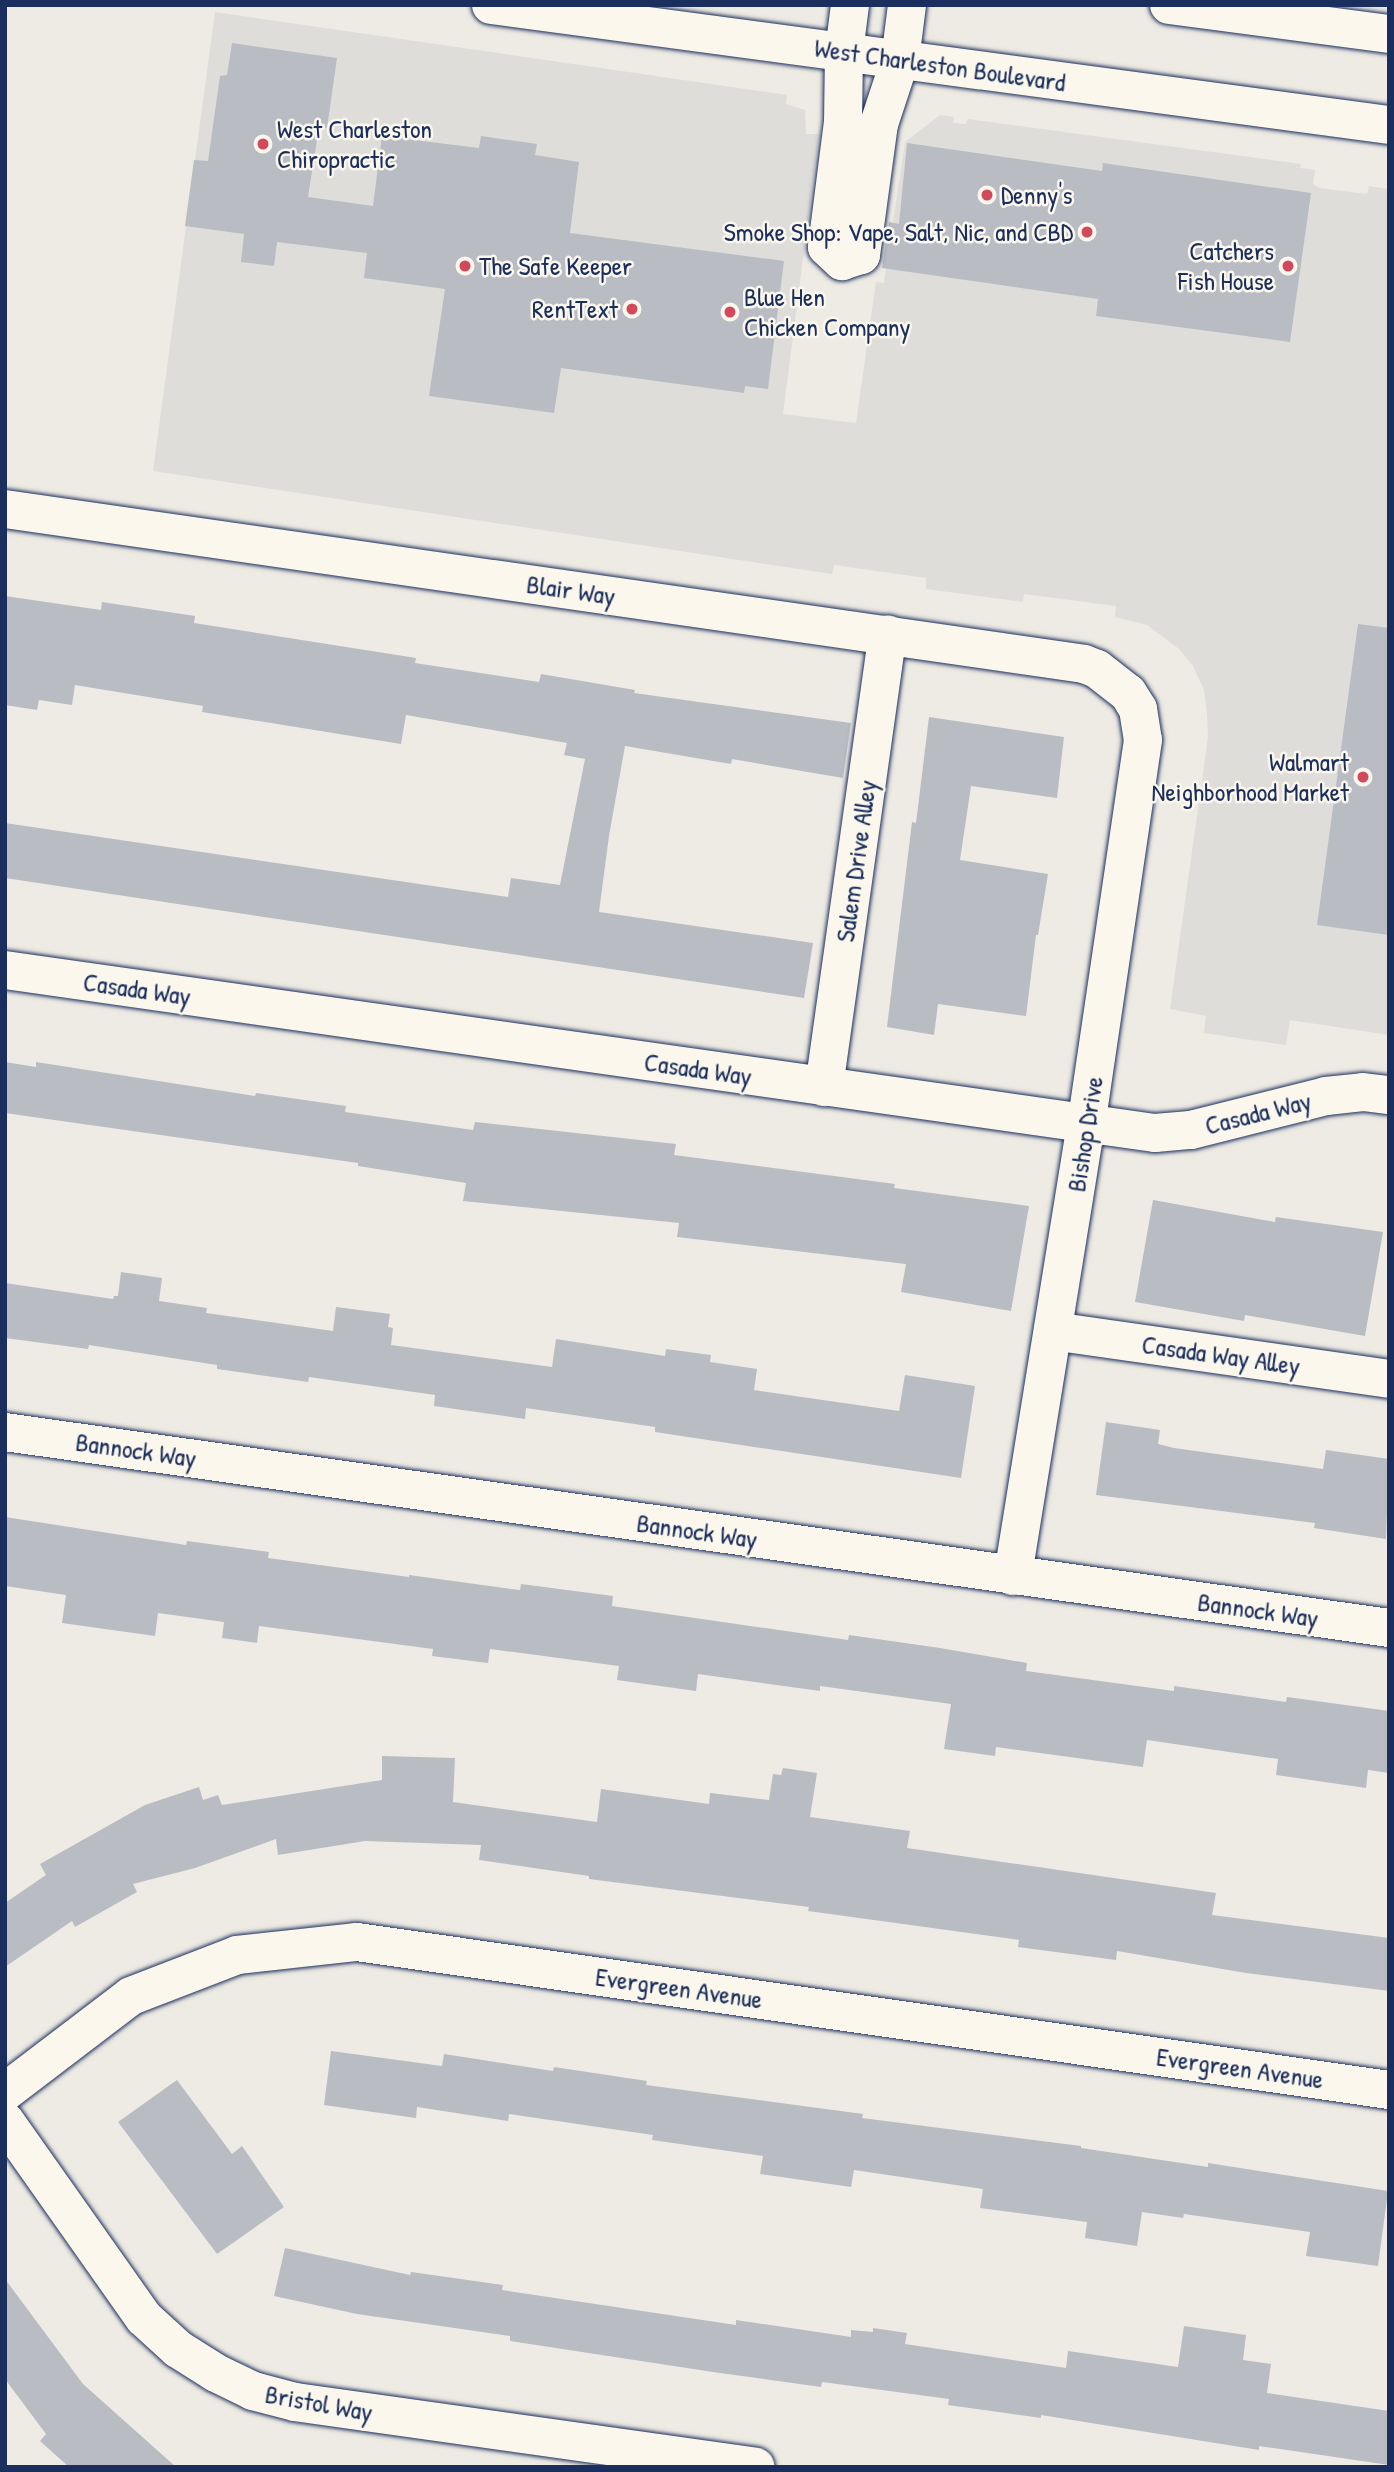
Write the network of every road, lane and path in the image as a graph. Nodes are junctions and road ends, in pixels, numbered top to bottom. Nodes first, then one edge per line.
1 (491, 5) edge
2 (850, 5) edge
3 (907, 5) edge
4 (1169, 5) edge
5 (1389, 34) edge
6 (844, 52) junction
7 (900, 60) junction
8 (1389, 125) edge
9 (5, 509) edge
10 (888, 635) junction
11 (1128, 693) joint
12 (5, 970) edge
13 (824, 1087) junction
14 (1389, 1095) edge
15 (1087, 1124) junction
16 (1053, 1331) junction
17 (1389, 1379) edge
18 (5, 1432) edge
19 (1013, 1576) junction
20 (1389, 1628) edge
21 (1389, 2090) edge
22 (5, 2092) edge
23 (5, 2121) edge
24 (755, 2467) edge

1 - 6 street, West Charleston Boulevard
2 - 6 street
3 - 7 street
4 - 5 street
6 - 7 street, West Charleston Boulevard
6 - 7 street
7 - 8 street, West Charleston Boulevard
9 - 10 street, Blair Way
10 - 11 street, Blair Way
10 - 13 street, Salem Drive Alley
11 - 15 street, Bishop Drive
12 - 13 street, Casada Way
13 - 15 street, Casada Way
14 - 15 street, Casada Way
15 - 16 street, Bishop Drive
16 - 17 street, Casada Way Alley
16 - 19 street, Bishop Drive
18 - 19 street, Bannock Way
19 - 20 street, Bannock Way
21 - 22 street, Evergreen Avenue
23 - 24 street, Bristol Way

